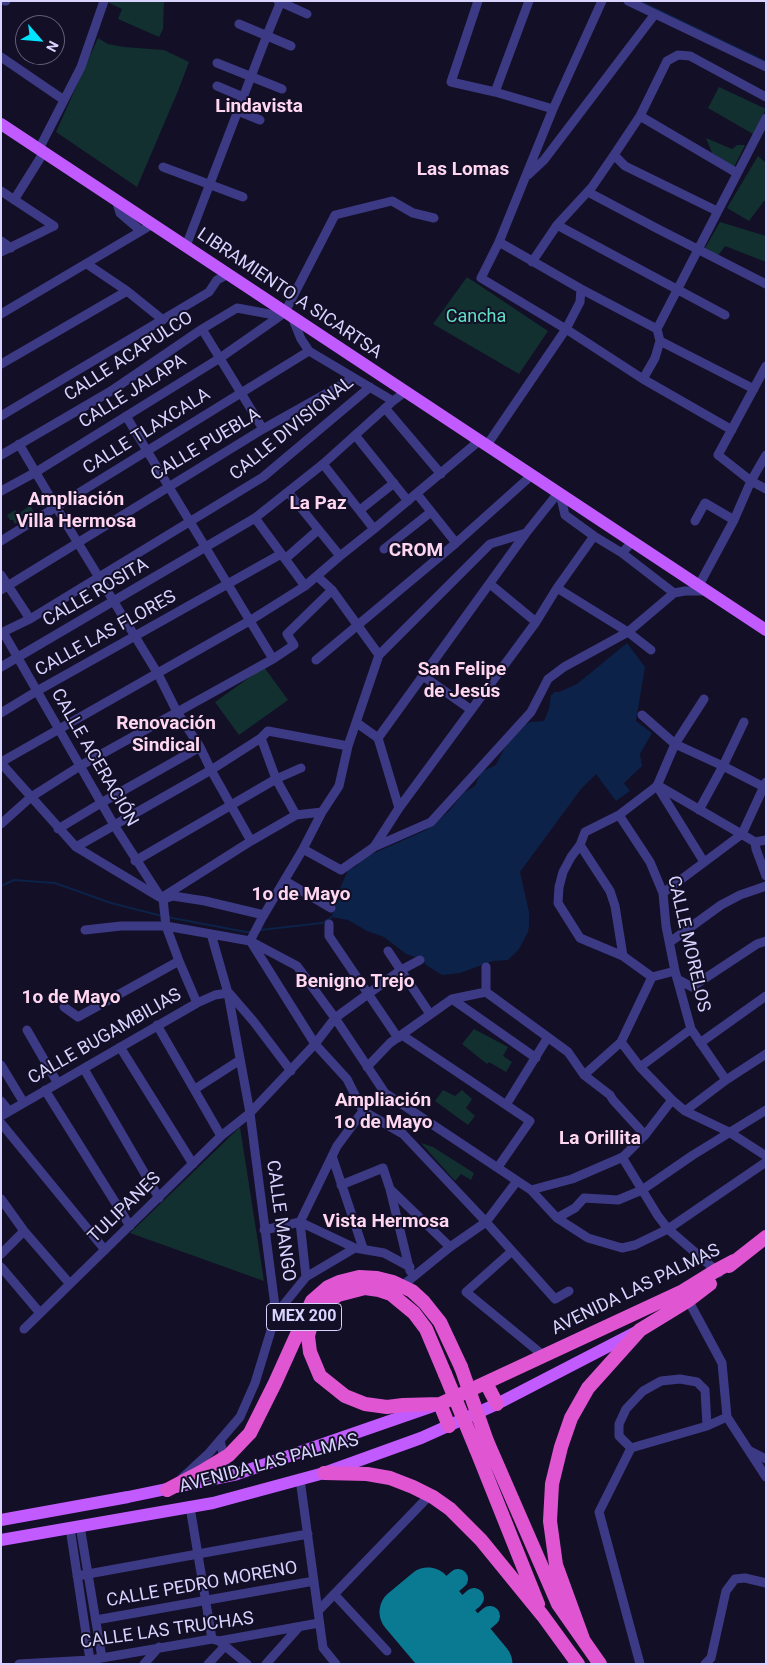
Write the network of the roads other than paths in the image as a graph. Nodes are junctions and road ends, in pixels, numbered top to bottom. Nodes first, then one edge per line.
1 (104, 1) edge
2 (478, 1) edge
3 (529, 1) edge
4 (602, 1) edge
5 (628, 1) edge
6 (280, 2) edge
7 (307, 14) dead end
8 (655, 14) junction
9 (239, 24) dead end
10 (267, 35) junction
11 (291, 46) dead end
12 (1, 57) edge
13 (217, 63) dead end
14 (766, 67) edge
15 (252, 77) junction
16 (217, 86) dead end
17 (282, 89) dead end
18 (495, 92) junction
19 (766, 97) edge
20 (243, 98) junction
21 (64, 100) junction
22 (553, 109) junction
23 (238, 111) junction
24 (640, 116) junction
25 (766, 118) edge
26 (260, 120) dead end
27 (1, 124) edge
28 (42, 150) junction
29 (614, 155) junction
30 (163, 167) dead end
31 (737, 173) junction
32 (524, 179) junction
33 (209, 184) junction
34 (1, 191) edge
35 (588, 192) junction
36 (243, 197) dead end
37 (14, 200) junction
38 (116, 200) junction
39 (717, 210) junction
40 (434, 218) dead end
41 (152, 224) junction
42 (557, 225) junction
43 (141, 231) junction
44 (1, 241) edge
45 (499, 242) junction
46 (186, 246) junction
47 (11, 248) junction
48 (697, 249) junction
49 (1, 252) edge
50 (532, 262) junction
51 (87, 264) junction
52 (228, 274) junction
53 (766, 284) edge
54 (581, 288) junction
55 (677, 289) junction
56 (127, 291) junction
57 (1, 314) edge
58 (286, 315) junction
59 (724, 315) dead end
60 (163, 320) junction
61 (202, 329) junction
62 (566, 329) junction
63 (656, 329) junction
64 (660, 341) junction
65 (309, 351) junction
66 (220, 358) junction
67 (1, 364) edge
68 (766, 366) edge
69 (354, 378) junction
70 (643, 379) junction
71 (370, 387) junction
72 (754, 389) junction
73 (405, 392) junction
74 (241, 393) junction
75 (393, 401) junction
76 (385, 408) junction
77 (1, 416) edge
78 (126, 416) junction
79 (263, 428) junction
80 (732, 430) junction
81 (355, 435) junction
82 (483, 443) junction
83 (19, 444) junction
84 (147, 451) junction
85 (1, 455) edge
86 (766, 455) edge
87 (323, 464) junction
88 (36, 472) junction
89 (441, 474) junction
90 (532, 475) junction
91 (750, 481) junction
92 (394, 483) junction
93 (169, 486) junction
94 (766, 489) edge
95 (1, 491) edge
96 (288, 492) junction
97 (559, 493) junction
98 (417, 494) junction
99 (408, 501) junction
100 (56, 507) junction
101 (360, 510) junction
102 (431, 512) junction
103 (255, 518) junction
104 (734, 520) junction
105 (695, 521) dead end
106 (190, 522) junction
107 (374, 529) junction
108 (318, 530) junction
109 (526, 533) junction
110 (594, 536) junction
111 (1, 541) edge
112 (632, 542) junction
113 (78, 543) junction
114 (456, 543) junction
115 (207, 548) junction
116 (384, 550) dead end
117 (622, 553) junction
118 (340, 556) junction
119 (283, 557) junction
120 (1, 576) edge
121 (317, 576) junction
122 (98, 578) junction
123 (228, 583) junction
124 (490, 584) junction
125 (305, 586) junction
126 (5, 588) edge
127 (557, 588) junction
128 (703, 588) junction
129 (332, 590) junction
130 (674, 594) junction
131 (114, 602) junction
132 (30, 619) junction
133 (251, 620) junction
134 (536, 622) junction
135 (357, 624) junction
136 (766, 630) edge
137 (628, 632) junction
138 (2, 633) edge
139 (135, 637) junction
140 (651, 650) dead end
141 (379, 655) junction
142 (18, 657) junction
143 (273, 659) junction
144 (316, 660) dead end
145 (1, 667) edge
146 (158, 674) junction
147 (423, 676) junction
148 (37, 691) junction
149 (704, 699) dead end
150 (470, 709) junction
151 (178, 712) junction
152 (1, 713) edge
153 (642, 715) dead end
154 (357, 722) junction
155 (744, 722) dead end
156 (59, 730) junction
157 (261, 738) junction
158 (378, 738) junction
159 (675, 744) junction
160 (348, 746) junction
161 (200, 747) junction
162 (1, 763) edge
163 (80, 766) junction
164 (723, 766) junction
165 (301, 768) dead end
166 (211, 770) junction
167 (276, 779) junction
168 (657, 785) junction
169 (765, 786) edge
170 (31, 798) junction
171 (101, 803) junction
172 (231, 806) junction
173 (399, 808) junction
174 (699, 810) junction
175 (322, 812) junction
176 (296, 815) junction
177 (619, 815) junction
178 (1, 824) edge
179 (114, 825) junction
180 (58, 829) junction
181 (742, 834) junction
182 (766, 840) edge
183 (251, 841) junction
184 (755, 842) junction
185 (580, 845) junction
186 (76, 847) junction
187 (374, 847) junction
188 (303, 849) junction
189 (135, 860) junction
190 (704, 862) junction
191 (766, 876) edge
192 (285, 881) junction
193 (766, 886) edge
194 (663, 893) junction
195 (162, 898) junction
196 (330, 908) dead end
197 (263, 916) junction
198 (166, 923) junction
199 (329, 924) dead end
200 (85, 930) dead end
201 (211, 934) junction
202 (251, 938) junction
203 (766, 941) edge
204 (670, 942) junction
205 (388, 951) dead end
206 (623, 956) junction
207 (420, 960) dead end
208 (179, 962) junction
209 (486, 968) dead end
210 (401, 970) junction
211 (676, 975) junction
212 (652, 977) junction
213 (486, 992) junction
214 (228, 993) junction
215 (368, 994) junction
216 (766, 996) edge
217 (452, 999) junction
218 (197, 1003) junction
219 (64, 1007) dead end
220 (430, 1014) junction
221 (335, 1018) junction
222 (157, 1025) junction
223 (691, 1029) junction
224 (27, 1030) dead end
225 (400, 1036) junction
226 (548, 1037) junction
227 (621, 1042) junction
228 (700, 1043) junction
229 (316, 1044) junction
230 (120, 1047) junction
231 (766, 1054) edge
232 (536, 1058) junction
233 (240, 1060) junction
234 (1, 1065) edge
235 (367, 1067) junction
236 (640, 1067) junction
237 (84, 1069) junction
238 (291, 1070) junction
239 (584, 1075) junction
240 (726, 1080) junction
241 (58, 1082) junction
242 (194, 1088) junction
243 (45, 1090) junction
244 (672, 1100) junction
245 (1, 1102) edge
246 (24, 1103) junction
247 (506, 1105) junction
248 (766, 1110) edge
249 (363, 1111) junction
250 (685, 1111) junction
251 (250, 1113) junction
252 (5, 1114) edge
253 (1, 1123) edge
254 (729, 1132) junction
255 (644, 1135) junction
256 (221, 1136) junction
257 (332, 1156) junction
258 (766, 1156) edge
259 (622, 1157) junction
260 (766, 1162) edge
261 (193, 1164) junction
262 (498, 1168) junction
263 (517, 1180) junction
264 (341, 1185) junction
265 (390, 1189) junction
266 (531, 1190) junction
267 (642, 1190) junction
268 (159, 1198) junction
269 (1, 1199) edge
270 (557, 1218) junction
271 (300, 1222) junction
272 (486, 1222) junction
273 (130, 1226) junction
274 (668, 1229) junction
275 (264, 1230) junction
276 (24, 1231) junction
277 (764, 1237) edge
278 (450, 1247) junction
279 (359, 1248) junction
280 (105, 1250) junction
281 (512, 1251) junction
282 (1, 1254) edge
283 (1, 1267) edge
284 (410, 1267) junction
285 (718, 1272) junction
286 (306, 1277) junction
287 (406, 1282) junction
288 (70, 1284) junction
289 (568, 1291) dead end
290 (686, 1296) junction
291 (40, 1313) junction
292 (276, 1314) junction
293 (24, 1329) dead end
294 (640, 1330) junction
295 (544, 1356) junction
296 (486, 1383) junction
297 (440, 1404) junction
298 (497, 1404) junction
299 (727, 1417) junction
300 (449, 1426) junction
301 (707, 1426) junction
302 (220, 1440) junction
303 (482, 1445) junction
304 (631, 1448) junction
305 (749, 1451) junction
306 (224, 1457) junction
307 (766, 1459) edge
308 (324, 1473) junction
309 (228, 1477) junction
310 (766, 1477) edge
311 (300, 1479) junction
312 (171, 1487) junction
313 (430, 1495) junction
314 (128, 1497) junction
315 (232, 1497) junction
316 (190, 1507) junction
317 (131, 1518) junction
318 (1, 1520) edge
319 (75, 1527) junction
320 (308, 1534) junction
321 (1, 1540) edge
322 (198, 1554) junction
323 (88, 1575) junction
324 (77, 1576) junction
325 (314, 1581) junction
326 (766, 1583) edge
327 (334, 1594) junction
328 (206, 1601) junction
329 (318, 1611) junction
330 (543, 1616) junction
331 (96, 1620) junction
332 (319, 1623) junction
333 (299, 1627) junction
334 (583, 1639) junction
335 (219, 1642) junction
336 (159, 1647) junction
337 (387, 1651) dead end
338 (102, 1658) junction
339 (125, 1659) edge
340 (88, 1662) edge
341 (335, 1663) edge
342 (19, 1664) edge
343 (144, 1664) edge
344 (208, 1664) edge
345 (247, 1664) edge
346 (266, 1664) edge
347 (578, 1664) edge
348 (600, 1664) edge
349 (640, 1664) edge
350 (704, 1664) edge

1 - 21 street
2 - 18 street
3 - 18 street
4 - 22 street
5 - 8 street
6 - 7 street
6 - 10 street
8 - 14 street
8 - 32 street
9 - 10 street
10 - 11 street
10 - 15 street
12 - 21 street
13 - 15 street
15 - 17 street
15 - 20 street
16 - 20 street
18 - 22 street
19 - 24 street
20 - 23 street
21 - 28 street
22 - 32 street
23 - 26 street
23 - 33 street
24 - 29 street
24 - 31 street
25 - 31 street
27 - 28 main road, LIBRAMIENTO A SICARTSA
28 - 37 street
28 - 38 main road, LIBRAMIENTO A SICARTSA
29 - 35 street
29 - 39 street
30 - 33 street
31 - 39 street
32 - 45 street
33 - 36 street
33 - 46 street
34 - 37 street
35 - 42 street
35 - 48 street
37 - 47 street
38 - 41 main road, LIBRAMIENTO A SICARTSA
38 - 43 street
39 - 48 street
40 - 58 street
41 - 43 street
41 - 46 main road, LIBRAMIENTO A SICARTSA
42 - 50 street
42 - 55 street
43 - 51 street
44 - 47 street
45 - 50 street
45 - 62 street
46 - 52 main road, LIBRAMIENTO A SICARTSA
47 - 49 street
48 - 53 street
48 - 55 street
50 - 54 street
51 - 56 street
51 - 57 street
52 - 58 main road, LIBRAMIENTO A SICARTSA
52 - 60 street
54 - 62 street
54 - 63 street
55 - 59 street
55 - 63 street
56 - 60 street
56 - 67 street
58 - 61 street, CALLE ACAPULCO
58 - 65 street
58 - 66 street, CALLE JALAPA
58 - 73 main road, LIBRAMIENTO A SICARTSA
60 - 77 street
61 - 66 street
61 - 83 street, CALLE ACAPULCO
62 - 70 street
62 - 82 street
63 - 64 street
64 - 70 street
64 - 72 street
65 - 69 street
65 - 74 street, CALLE TLAXCALA
66 - 74 street
66 - 78 street, CALLE JALAPA
68 - 72 street
69 - 71 street
69 - 79 street, CALLE PUEBLA
70 - 80 street
71 - 75 street
71 - 106 street, CALLE DIVISIONAL
72 - 80 street
73 - 75 street, CALLE ROSITA
73 - 82 main road, LIBRAMIENTO A SICARTSA
74 - 79 street
74 - 84 street, CALLE TLAXCALA
75 - 76 street, CALLE ROSITA
76 - 81 street, CALLE ROSITA
76 - 89 street
78 - 84 street
78 - 88 street, CALLE JALAPA
79 - 93 street, CALLE PUEBLA
80 - 91 street
81 - 87 street, CALLE ROSITA
81 - 92 street
82 - 89 street
82 - 90 main road, LIBRAMIENTO A SICARTSA
83 - 85 street, CALLE ACAPULCO
83 - 88 street
84 - 93 street
84 - 100 street, CALLE TLAXCALA
86 - 91 street
87 - 96 street, CALLE ROSITA
87 - 101 street
88 - 95 street, CALLE JALAPA
88 - 100 street
89 - 98 street
90 - 97 main road, LIBRAMIENTO A SICARTSA
90 - 114 street
91 - 94 street
91 - 104 street
92 - 99 street
92 - 101 street
93 - 106 street
93 - 113 street, CALLE PUEBLA
96 - 103 street, CALLE ROSITA
96 - 108 street
97 - 109 street
97 - 110 street
97 - 112 main road, LIBRAMIENTO A SICARTSA
98 - 99 street
98 - 102 street
99 - 107 street
100 - 111 street, CALLE TLAXCALA
100 - 113 street
101 - 107 street
102 - 114 street
102 - 116 street
103 - 115 street, CALLE ROSITA
103 - 119 street
104 - 105 street
104 - 128 street
106 - 115 street
106 - 122 street, CALLE DIVISIONAL
107 - 118 street
108 - 118 street
108 - 119 street, CALLE LAS FLORES
109 - 124 street
109 - 141 street
110 - 117 street
110 - 127 street
112 - 117 street
112 - 128 main road, LIBRAMIENTO A SICARTSA
113 - 122 street
113 - 126 street, CALLE PUEBLA
114 - 135 street
115 - 123 street
115 - 131 street, CALLE ROSITA
117 - 130 street
118 - 121 street
119 - 123 street, CALLE LAS FLORES
119 - 125 street
120 - 126 street
121 - 125 street
121 - 129 street
122 - 131 street
122 - 132 street, CALLE DIVISIONAL
123 - 133 street
123 - 139 street, CALLE LAS FLORES
124 - 134 street
124 - 147 street
125 - 133 street
126 - 132 street
127 - 134 street
127 - 137 street
128 - 130 street
128 - 136 main road, LIBRAMIENTO A SICARTSA
129 - 135 street
129 - 143 street
130 - 137 street
131 - 139 street
131 - 142 street, CALLE ROSITA
132 - 138 street, CALLE DIVISIONAL
133 - 143 street
133 - 146 street
134 - 150 street
135 - 141 street
135 - 144 street
137 - 140 street
137 - 187 street
138 - 142 street, CALLE ACERACIÓN
139 - 146 street
139 - 148 street, CALLE LAS FLORES
141 - 154 street
142 - 145 street, CALLE ROSITA
142 - 148 street, CALLE ACERACIÓN
143 - 151 street
146 - 151 street
146 - 156 street
147 - 150 street
147 - 158 street
148 - 152 street, CALLE LAS FLORES
148 - 156 street, CALLE ACERACIÓN
149 - 159 street
150 - 173 street
151 - 161 street
151 - 163 street
153 - 159 street
154 - 158 street
154 - 160 street
155 - 164 street
156 - 162 street
156 - 163 street, CALLE ACERACIÓN
157 - 160 street
157 - 166 street
157 - 167 street
158 - 173 street
159 - 164 street
159 - 168 street
160 - 175 street
161 - 166 street
161 - 171 street
162 - 170 street
163 - 170 street
163 - 171 street, CALLE ACERACIÓN
164 - 169 street
164 - 174 street
165 - 167 street
166 - 172 street
166 - 179 street
167 - 172 street
167 - 176 street
168 - 174 street
168 - 177 street
168 - 190 street
169 - 181 street
170 - 178 street
170 - 180 street
171 - 179 street, CALLE ACERACIÓN
171 - 180 street
172 - 183 street
172 - 189 street
173 - 187 street
174 - 181 street
175 - 176 street
175 - 188 street
176 - 183 street
177 - 185 street
177 - 194 street, CALLE MORELOS
179 - 186 street
179 - 189 street, CALLE ACERACIÓN
180 - 186 street
181 - 184 street
181 - 190 street
182 - 184 street
183 - 195 street
184 - 191 street
185 - 206 street
185 - 206 street
186 - 195 street
187 - 188 street
188 - 192 street
189 - 195 street, CALLE ACERACIÓN
190 - 194 street
192 - 196 street
192 - 197 street
193 - 204 street
194 - 204 street, CALLE MORELOS
195 - 197 street
195 - 198 street, CALLE ACERACIÓN
197 - 202 street
198 - 200 street
198 - 201 street
198 - 208 street, CALLE ACERACIÓN
199 - 215 street
201 - 202 street
201 - 214 street, CALLE MANGO
202 - 221 street
202 - 229 street
203 - 211 street
204 - 211 street, CALLE MORELOS
205 - 210 street
206 - 212 street
207 - 210 street, TULIPANES
208 - 218 street, CALLE ACERACIÓN
208 - 219 street
209 - 213 street
210 - 215 street, TULIPANES
210 - 220 street
211 - 212 street
211 - 223 street, CALLE MORELOS
212 - 227 street
213 - 217 street
213 - 226 street
214 - 218 street, CALLE BUGAMBILIAS
214 - 233 street, CALLE MANGO
214 - 238 street
215 - 221 street, TULIPANES
215 - 225 street
216 - 228 street
217 - 220 street
217 - 232 street
218 - 222 street, CALLE BUGAMBILIAS
220 - 225 street
221 - 229 street, TULIPANES
221 - 235 street
222 - 230 street, CALLE BUGAMBILIAS
222 - 242 street
223 - 228 street, CALLE MORELOS
223 - 236 street
224 - 241 street
225 - 235 street
225 - 247 street
226 - 232 street
226 - 239 street
227 - 236 street
227 - 239 street
228 - 240 street, CALLE MORELOS
229 - 238 street, TULIPANES
229 - 249 street
230 - 237 street, CALLE BUGAMBILIAS
230 - 261 street
231 - 240 street
232 - 247 street
233 - 242 street
233 - 251 street, CALLE MANGO
234 - 246 street
235 - 262 street
236 - 244 street
237 - 241 street, CALLE BUGAMBILIAS
237 - 268 street
238 - 251 street, TULIPANES
239 - 255 street
240 - 250 street
241 - 243 street, CALLE BUGAMBILIAS
242 - 256 street
243 - 246 street, CALLE BUGAMBILIAS
243 - 273 street
244 - 250 street
244 - 255 street
245 - 252 street
246 - 252 street, CALLE BUGAMBILIAS
247 - 262 street
248 - 254 street
249 - 257 street
249 - 272 street
250 - 254 street
251 - 256 street, TULIPANES
251 - 275 street, CALLE MANGO
253 - 280 street
254 - 258 street
254 - 267 street
255 - 259 street
256 - 261 street, TULIPANES
257 - 264 street
257 - 271 street
259 - 266 street
259 - 267 street
260 - 274 street
261 - 268 street, TULIPANES
262 - 263 street
263 - 266 street
263 - 272 street
264 - 265 street
264 - 279 street
265 - 278 street
265 - 284 street
266 - 270 street
267 - 270 street
267 - 274 street
268 - 273 street, TULIPANES
269 - 276 street
270 - 274 street
271 - 275 street
271 - 279 street
271 - 286 street
272 - 278 street
272 - 281 street
273 - 280 street, TULIPANES
274 - 285 street
275 - 292 street, CALLE MANGO
276 - 282 street
276 - 288 street
277 - 285 highway, AVENIDA LAS PALMAS / MEX 200
278 - 287 street
279 - 284 street
279 - 286 street
280 - 288 street, TULIPANES
281 - 289 street
281 - 295 street
283 - 291 street
284 - 287 street
285 - 290 highway, AVENIDA LAS PALMAS / MEX 200
286 - 292 street
287 - 303 highway, MEX 200, bridge
287 - 306 highway, MEX 200
288 - 291 street, TULIPANES
290 - 294 highway, AVENIDA LAS PALMAS / MEX 200
290 - 295 highway, AVENIDA LAS PALMAS / MEX 200
290 - 299 street
291 - 293 street, TULIPANES
292 - 302 street, CALLE MANGO
294 - 298 main road, AVENIDA LAS PALMAS
294 - 334 highway, MEX 200
295 - 296 highway, AVENIDA LAS PALMAS / MEX 200
296 - 297 highway, AVENIDA LAS PALMAS / MEX 200
296 - 298 highway
297 - 300 highway
297 - 303 highway, bridge
297 - 309 main road, AVENIDA LAS PALMAS
298 - 300 main road, AVENIDA LAS PALMAS
299 - 301 street
299 - 305 street
300 - 308 main road, AVENIDA LAS PALMAS
301 - 304 street
301 - 304 street
302 - 306 street
302 - 312 street, CALLE MANGO
303 - 330 highway
303 - 334 highway, MEX 200
304 - 349 street
305 - 307 street
305 - 310 street
306 - 309 street
306 - 312 highway, MEX 200
308 - 311 main road, AVENIDA LAS PALMAS
308 - 313 highway
309 - 312 main road, AVENIDA LAS PALMAS
309 - 315 main road
311 - 315 main road, AVENIDA LAS PALMAS
311 - 320 street
312 - 314 main road, AVENIDA LAS PALMAS
313 - 327 street
313 - 330 highway
314 - 317 main road
314 - 318 main road, AVENIDA LAS PALMAS
315 - 316 main road, AVENIDA LAS PALMAS
316 - 317 main road, AVENIDA LAS PALMAS
316 - 322 street
317 - 319 main road, AVENIDA LAS PALMAS
319 - 321 main road, AVENIDA LAS PALMAS
319 - 323 street
319 - 324 street
320 - 322 street
320 - 325 street
322 - 323 street
322 - 328 street
323 - 324 street
323 - 331 street
324 - 340 street
325 - 328 street, CALLE PEDRO MORENO
325 - 329 street
326 - 350 street
327 - 329 street
327 - 337 street
328 - 331 street, CALLE PEDRO MORENO
328 - 335 street
329 - 332 street
330 - 347 highway
331 - 338 street
332 - 333 street, CALLE LAS TRUCHAS
332 - 341 street
333 - 335 street, CALLE LAS TRUCHAS
333 - 346 street
334 - 348 highway, MEX 200
335 - 336 street, CALLE LAS TRUCHAS
335 - 344 street
335 - 345 street
336 - 339 street, CALLE LAS TRUCHAS
336 - 343 street
338 - 339 street, CALLE LAS TRUCHAS
338 - 340 street, CALLE LAS TRUCHAS
340 - 342 street, CALLE LAS TRUCHAS

